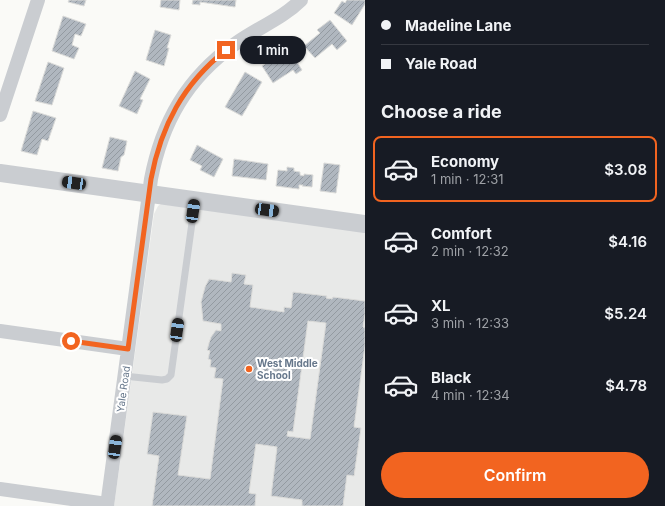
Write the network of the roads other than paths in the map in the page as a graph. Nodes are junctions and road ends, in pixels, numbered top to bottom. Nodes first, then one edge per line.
1 (38, 0) edge
2 (301, 0) edge
3 (0, 114) edge
4 (0, 172) edge
5 (149, 194) junction
6 (195, 200) junction
7 (365, 224) edge
8 (0, 331) edge
9 (128, 349) junction
10 (124, 376) junction
11 (0, 489) edge
12 (107, 505) edge

1 - 3 street
2 - 5 street, Yale Road
4 - 5 street
5 - 6 street
5 - 9 street, Yale Road
6 - 7 street
6 - 10 lane
8 - 9 street
9 - 10 street, Yale Road
10 - 12 street, Yale Road
11 - 12 street

